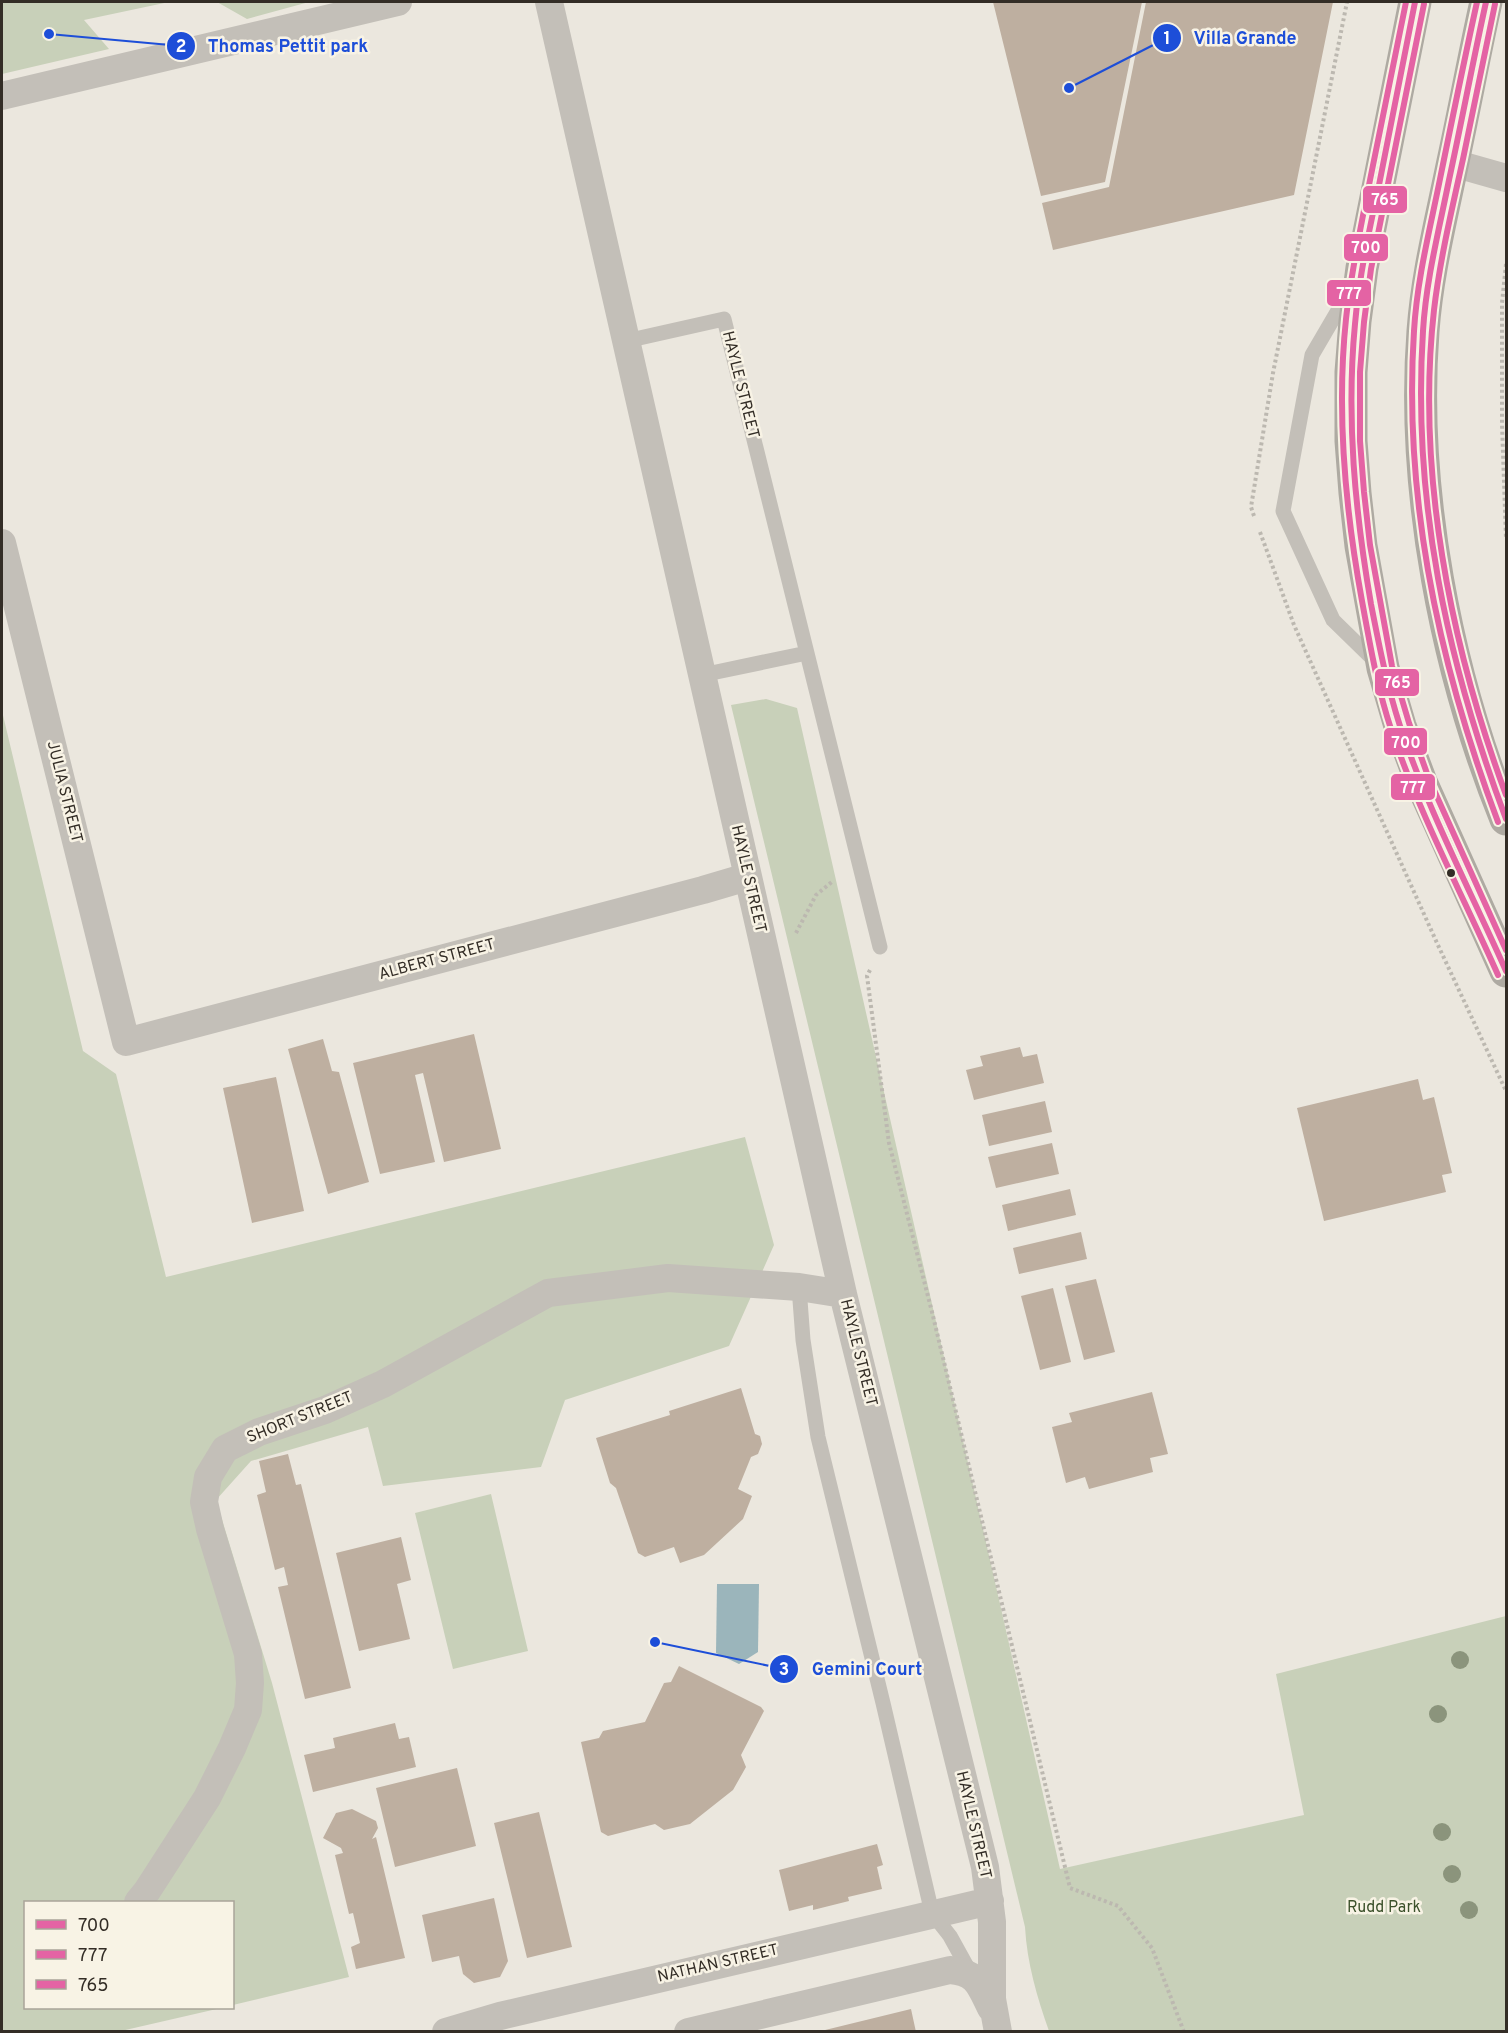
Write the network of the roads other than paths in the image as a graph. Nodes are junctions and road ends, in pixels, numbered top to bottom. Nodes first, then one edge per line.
1 (398, 2) edge
2 (549, 2) edge
3 (1415, 2) edge
4 (1486, 2) edge
5 (2, 96) edge
6 (1453, 164) junction
7 (1506, 178) edge
8 (1362, 268) junction
9 (626, 341) junction
10 (2, 543) edge
11 (807, 653) junction
12 (1383, 668) junction
13 (702, 675) junction
14 (1506, 819) edge
15 (747, 877) junction
16 (880, 947) road end
17 (1506, 971) edge
18 (126, 1042) joint
19 (799, 1287) junction
20 (843, 1294) junction
21 (139, 1901) edge
22 (990, 1901) junction
23 (932, 1913) junction
24 (973, 1977) junction
25 (996, 2022) edge
26 (446, 2031) edge
27 (688, 2031) edge

1 - 5 street
2 - 9 street, HAYLE STREET
3 - 8 highway
4 - 6 highway
6 - 7 street
6 - 14 highway
8 - 12 highway
8 - 12 lane
9 - 11 lane, HAYLE STREET
9 - 13 street, HAYLE STREET
10 - 18 street, JULIA STREET
11 - 13 lane
11 - 16 lane, HAYLE STREET
12 - 17 highway
13 - 15 street, HAYLE STREET
15 - 18 street, ALBERT STREET
15 - 20 street, HAYLE STREET
19 - 20 street, SHORT STREET
19 - 21 street, SHORT STREET
19 - 23 lane
20 - 22 street, HAYLE STREET
22 - 23 street, NATHAN STREET
22 - 25 street, HAYLE STREET
23 - 24 lane
23 - 26 street, NATHAN STREET
24 - 25 street
24 - 27 street

